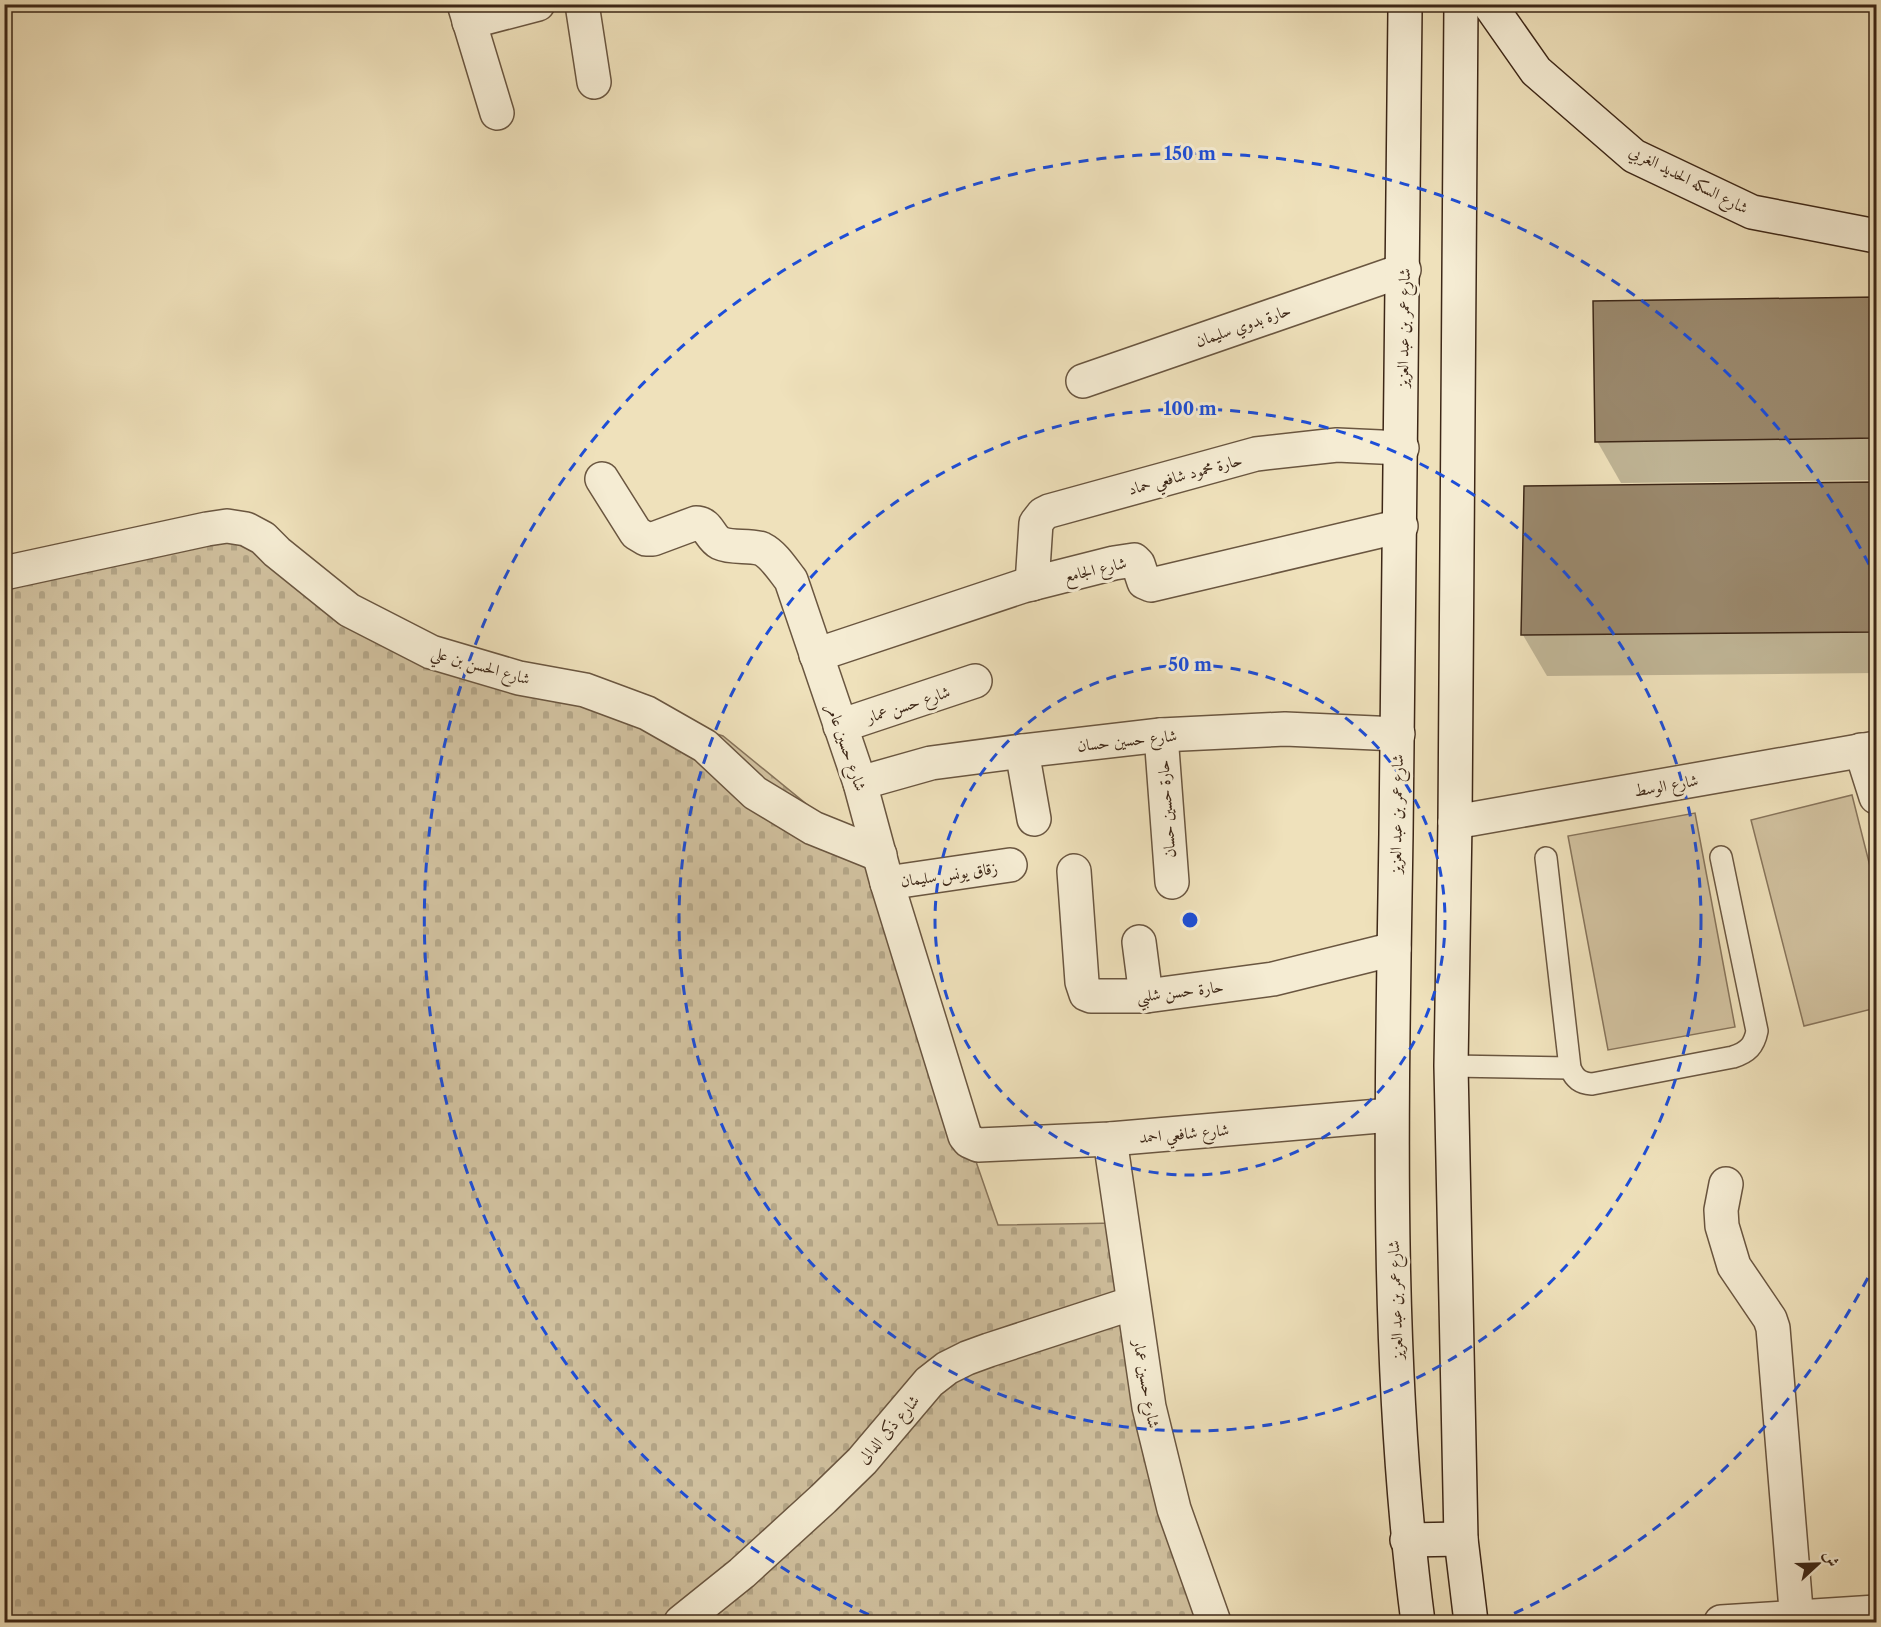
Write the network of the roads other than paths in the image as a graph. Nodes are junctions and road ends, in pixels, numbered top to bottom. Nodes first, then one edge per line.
1 (538, 4) edge
2 (582, 4) edge
3 (1405, 4) edge
4 (1461, 4) edge
5 (1489, 4) edge
6 (467, 13) edge
7 (594, 82) dead end
8 (497, 113) dead end
9 (1876, 236) edge
10 (1404, 270) junction
11 (1083, 381) dead end
12 (1402, 448) junction
13 (602, 478) dead end
14 (1401, 526) junction
15 (4, 573) edge
16 (1032, 584) junction
17 (816, 655) junction
18 (975, 681) dead end
19 (840, 726) junction
20 (1398, 734) junction
21 (1161, 735) junction
22 (1869, 749) edge
23 (1022, 751) junction
24 (860, 783) junction
25 (1876, 797) edge
26 (1034, 819) dead end
27 (1455, 822) junction
28 (1720, 857) dead end
29 (1546, 858) dead end
30 (1010, 865) dead end
31 (884, 869) junction
32 (1074, 871) dead end
33 (1172, 882) dead end
34 (1139, 942) dead end
35 (1394, 949) junction
36 (1146, 996) junction
37 (1451, 1066) junction
38 (1570, 1068) junction
39 (1391, 1115) junction
40 (1110, 1139) junction
41 (978, 1145) joint
42 (1726, 1184) dead end
43 (1133, 1303) junction
44 (1461, 1539) junction
45 (1407, 1540) junction
46 (1876, 1612) edge
47 (1797, 1620) edge
48 (681, 1623) edge
49 (1214, 1623) edge
50 (1418, 1623) edge
51 (1471, 1623) edge
52 (1721, 1623) edge

1 - 6 street
2 - 7 street
3 - 10 street, شارع عمر بن عبد العزيز
4 - 27 street
5 - 9 street, شارع السكه الحديد الغربي
6 - 8 street
10 - 11 street, حارة بدوي سليمان
10 - 12 street, شارع عمر بن عبد العزيز
12 - 14 street, شارع عمر بن عبد العزيز
12 - 16 street, حارة محمود شافعي حماد
13 - 17 street, شارع حسين عامر
14 - 16 street, شارع الجامع
14 - 20 street, شارع عمر بن عبد العزيز
15 - 31 street, شارع الحسن بن علي
16 - 17 street, شارع الجامع
17 - 19 street, شارع حسين عامر
18 - 19 street, شارع حسن عمار
19 - 24 street, شارع حسين عامر
20 - 21 street, شارع حسين حسان
20 - 35 street, شارع عمر بن عبد العزيز
21 - 23 street, شارع حسين حسان
21 - 33 street, حارة حسين حسان
22 - 25 street
22 - 27 street, شارع الوسط
23 - 24 street, شارع حسين حسان
23 - 26 street
24 - 31 street, شارع حسين عامر
27 - 37 street
28 - 38 lane
29 - 38 lane
30 - 31 street, زقاق يونس سليمان
31 - 41 street, شارع حسين عامر
32 - 36 street, حارة حسن شلبي
34 - 36 street
35 - 36 street, حارة حسن شلبي
35 - 39 street, شارع عمر بن عبد العزيز
37 - 38 lane
37 - 44 street
39 - 40 street, شارع شافعي احمد
39 - 45 street, شارع عمر بن عبد العزيز
40 - 41 street, شارع شافعي احمد
40 - 43 street, شارع حسين عمار
42 - 47 street
43 - 48 street, شارع ذكى الدالى
43 - 49 street, شارع حسين عمار
44 - 45 street
44 - 51 street
45 - 50 street, شارع عمر بن عبد العزيز
46 - 47 street
47 - 52 street

